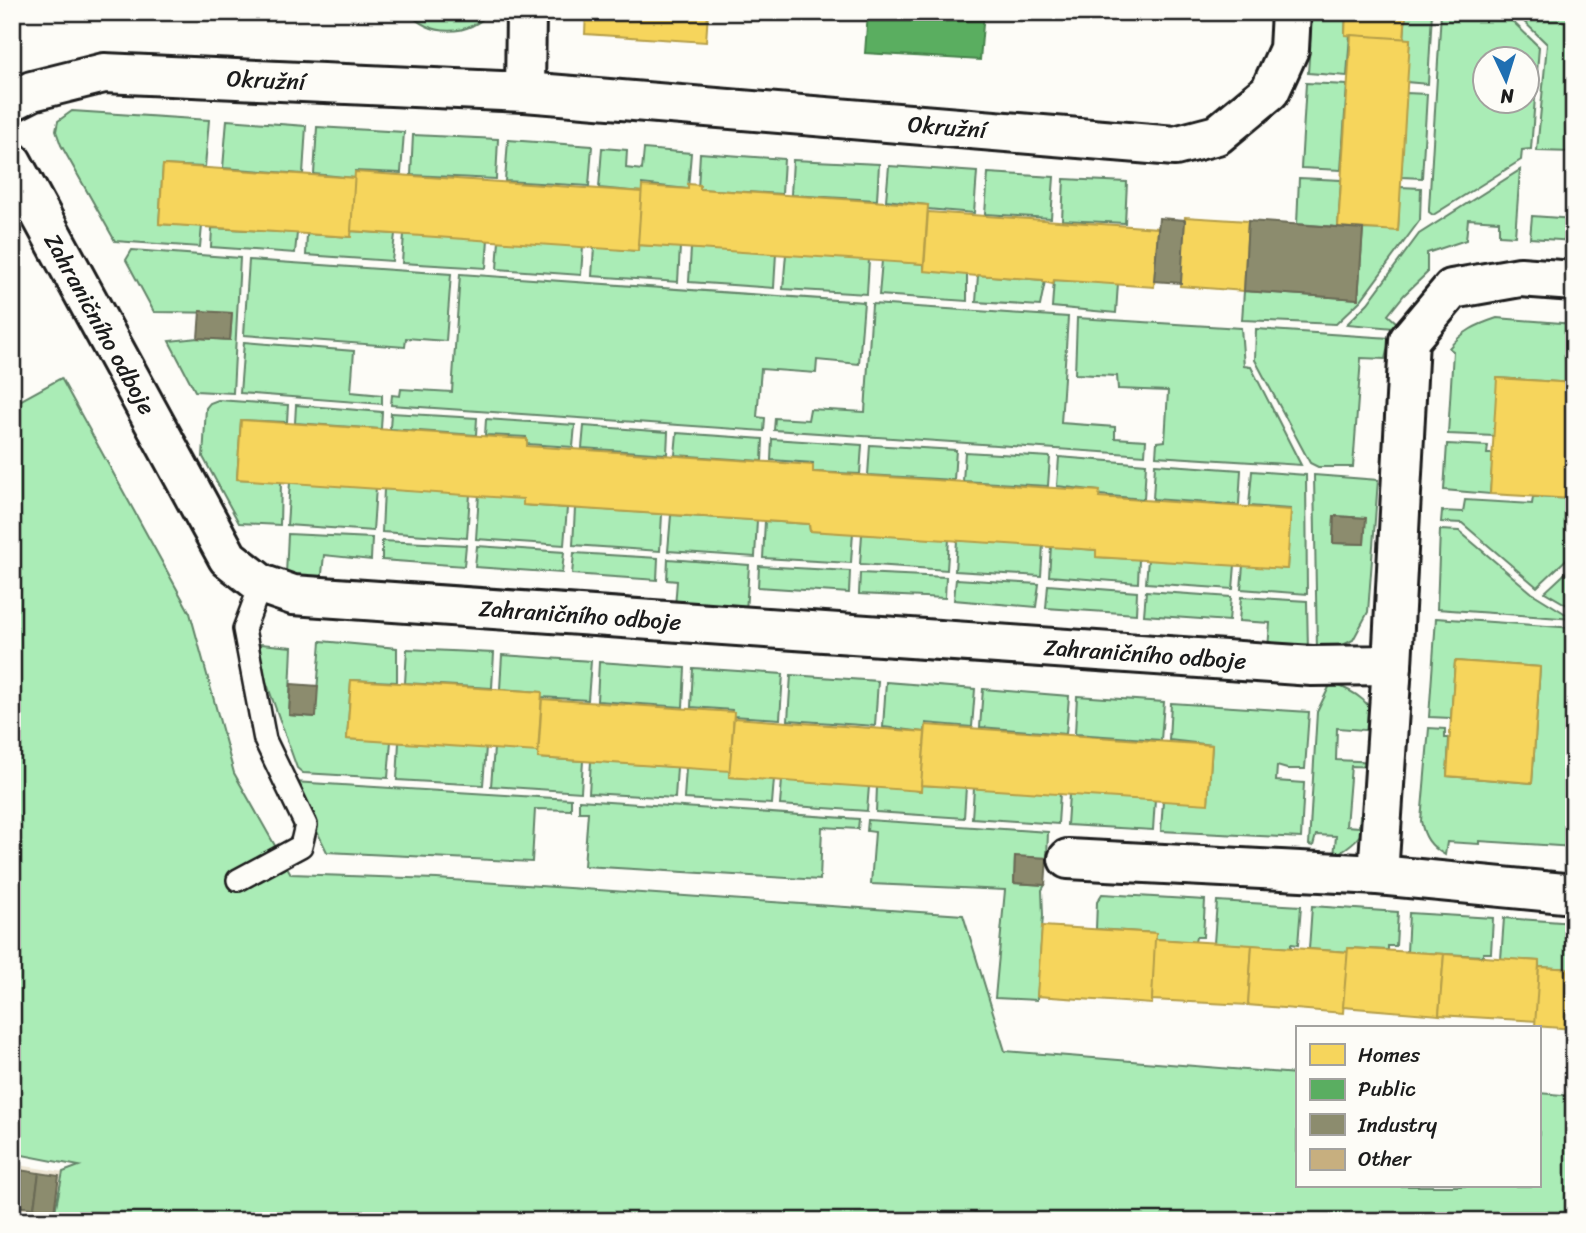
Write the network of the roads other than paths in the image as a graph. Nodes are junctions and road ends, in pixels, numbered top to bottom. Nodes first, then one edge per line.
1 (526, 12) edge
2 (1291, 12) edge
3 (525, 92) junction
4 (12, 101) edge
5 (12, 162) edge
6 (1574, 281) edge
7 (261, 584) junction
8 (1392, 665) junction
9 (1068, 859) dead end
10 (1378, 875) junction
11 (238, 880) dead end
12 (1574, 894) edge

1 - 3 street
2 - 3 street, Okružní
3 - 4 street, Okružní
5 - 7 street, Zahraničního odboje
6 - 8 street
7 - 8 street, Zahraničního odboje
7 - 11 lane
8 - 10 street
9 - 10 street
10 - 12 street

